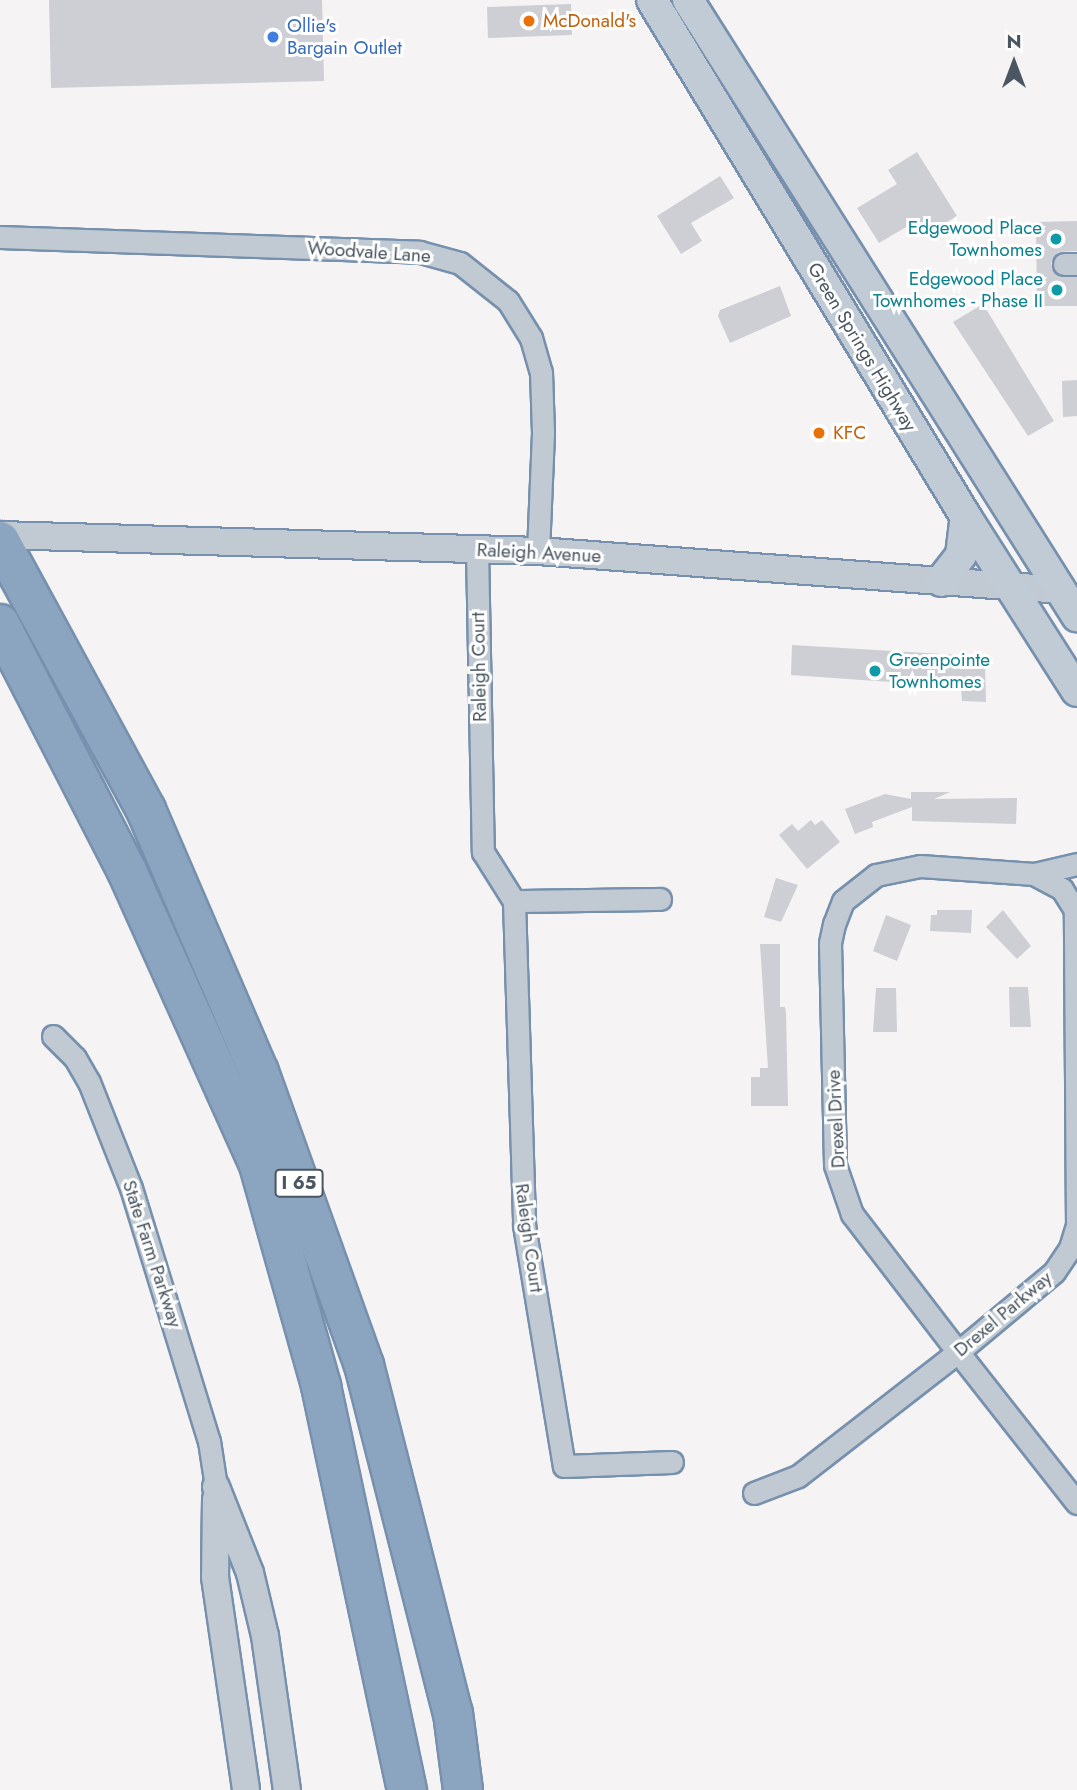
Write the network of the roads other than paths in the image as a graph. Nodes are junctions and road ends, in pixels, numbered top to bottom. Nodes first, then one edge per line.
1 (652, 0) edge
2 (688, 0) edge
3 (0, 237) edge
4 (966, 517) junction
5 (0, 535) edge
6 (0, 541) edge
7 (477, 549) junction
8 (538, 551) junction
9 (941, 580) junction
10 (1010, 586) junction
11 (1069, 590) edge
12 (1077, 616) edge
13 (0, 624) edge
14 (1077, 691) edge
15 (1077, 864) edge
16 (1034, 874) junction
17 (1062, 889) joint
18 (660, 899) dead end
19 (514, 901) junction
20 (1076, 908) edge
21 (53, 1036) dead end
22 (958, 1352) junction
23 (672, 1462) dead end
24 (216, 1486) junction
25 (754, 1493) dead end
26 (1077, 1503) edge
27 (394, 1714) junction
28 (246, 1790) edge
29 (287, 1790) edge
30 (397, 1790) edge
31 (407, 1790) edge
32 (463, 1790) edge

1 - 4 main road, Green Springs Highway
2 - 11 main road, Green Springs Highway
3 - 8 street, Woodvale Lane
4 - 9 main road
4 - 10 main road, Green Springs Highway
5 - 7 street, Raleigh Avenue
6 - 32 highway, I 65
7 - 8 street, Raleigh Avenue
7 - 19 street, Raleigh Court
8 - 9 street, Raleigh Avenue
9 - 10 street, Raleigh Avenue
10 - 11 street, Raleigh Avenue
10 - 14 main road, Green Springs Highway
11 - 12 main road, Green Springs Highway
13 - 27 highway, I 65
15 - 16 street, Drexel Drive
16 - 17 street, Drexel Drive
16 - 22 street, Drexel Drive
17 - 20 street, Drexel Parkway
18 - 19 street
19 - 23 street, Raleigh Court
20 - 22 street, Drexel Parkway
21 - 24 street, State Farm Parkway
22 - 25 street, Drexel Parkway
22 - 26 street, Drexel Drive
24 - 28 street, State Farm Parkway
24 - 29 street, State Farm Parkway
27 - 30 highway
27 - 31 highway, I 65

